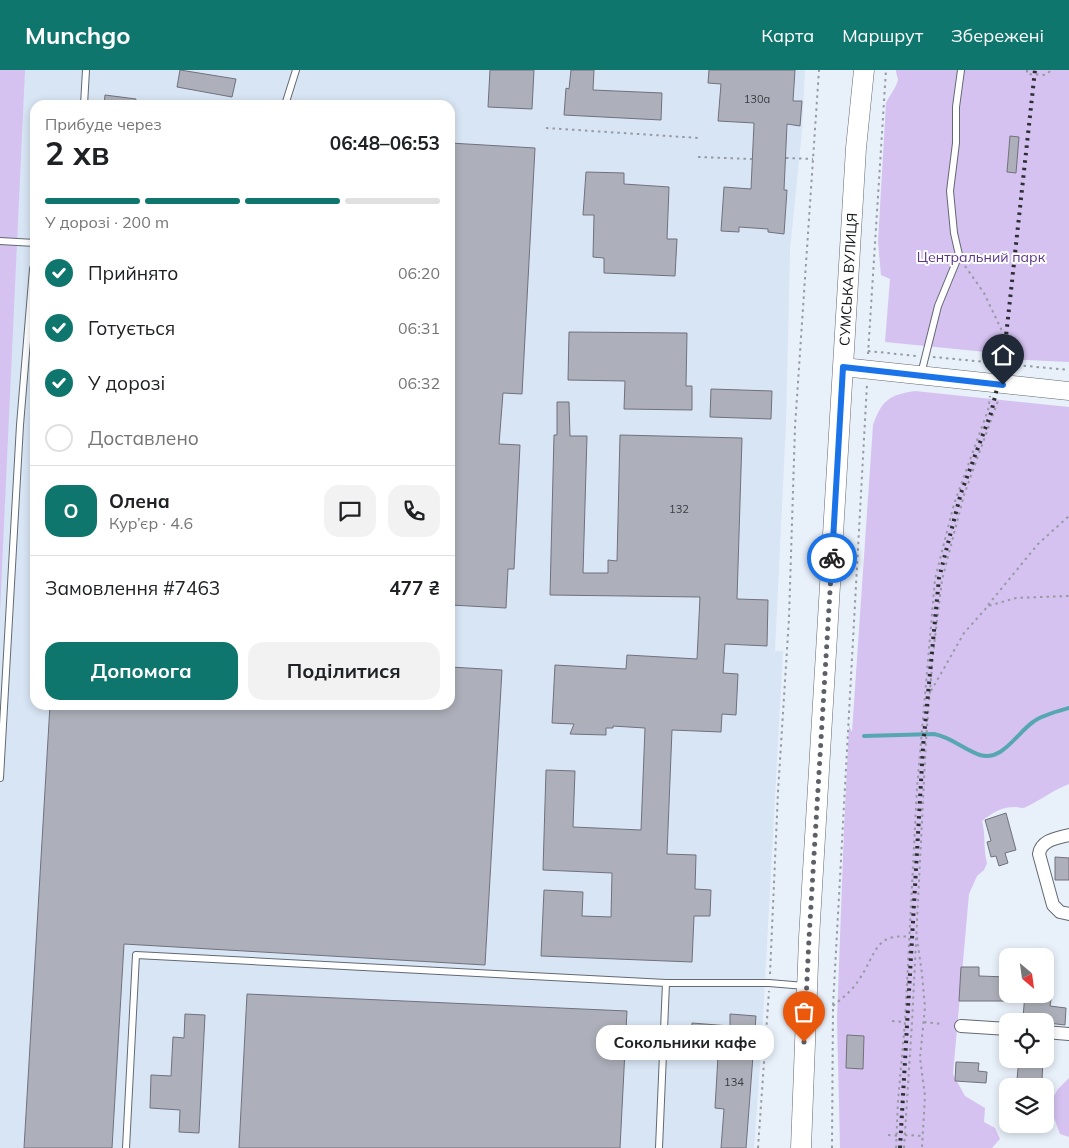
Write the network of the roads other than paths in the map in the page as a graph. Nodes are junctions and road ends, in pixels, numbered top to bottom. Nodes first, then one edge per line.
1 (86, 70) edge
2 (296, 70) edge
3 (864, 70) edge
4 (961, 70) edge
5 (84, 100) edge
6 (287, 100) edge
7 (0, 240) edge
8 (30, 243) edge
9 (30, 295) edge
10 (843, 367) junction
11 (921, 376) junction
12 (1069, 391) edge
13 (0, 778) edge
14 (1069, 835) edge
15 (1069, 914) edge
16 (666, 984) junction
17 (806, 986) junction
18 (961, 1026) dead end
19 (999, 1028) edge
20 (1054, 1033) edge
21 (1069, 1034) edge
22 (126, 1148) edge
23 (659, 1148) edge
24 (801, 1148) edge

1 - 5 lane
2 - 6 lane
3 - 10 main road, СУМСЬКА ВУЛИЦЯ
4 - 11 lane
7 - 8 lane
9 - 13 lane
10 - 11 main road
10 - 17 main road, СУМСЬКА ВУЛИЦЯ
11 - 12 main road
14 - 15 street
16 - 17 lane
16 - 22 lane
16 - 23 lane
17 - 24 main road, СУМСЬКА ВУЛИЦЯ
18 - 19 street
20 - 21 street

